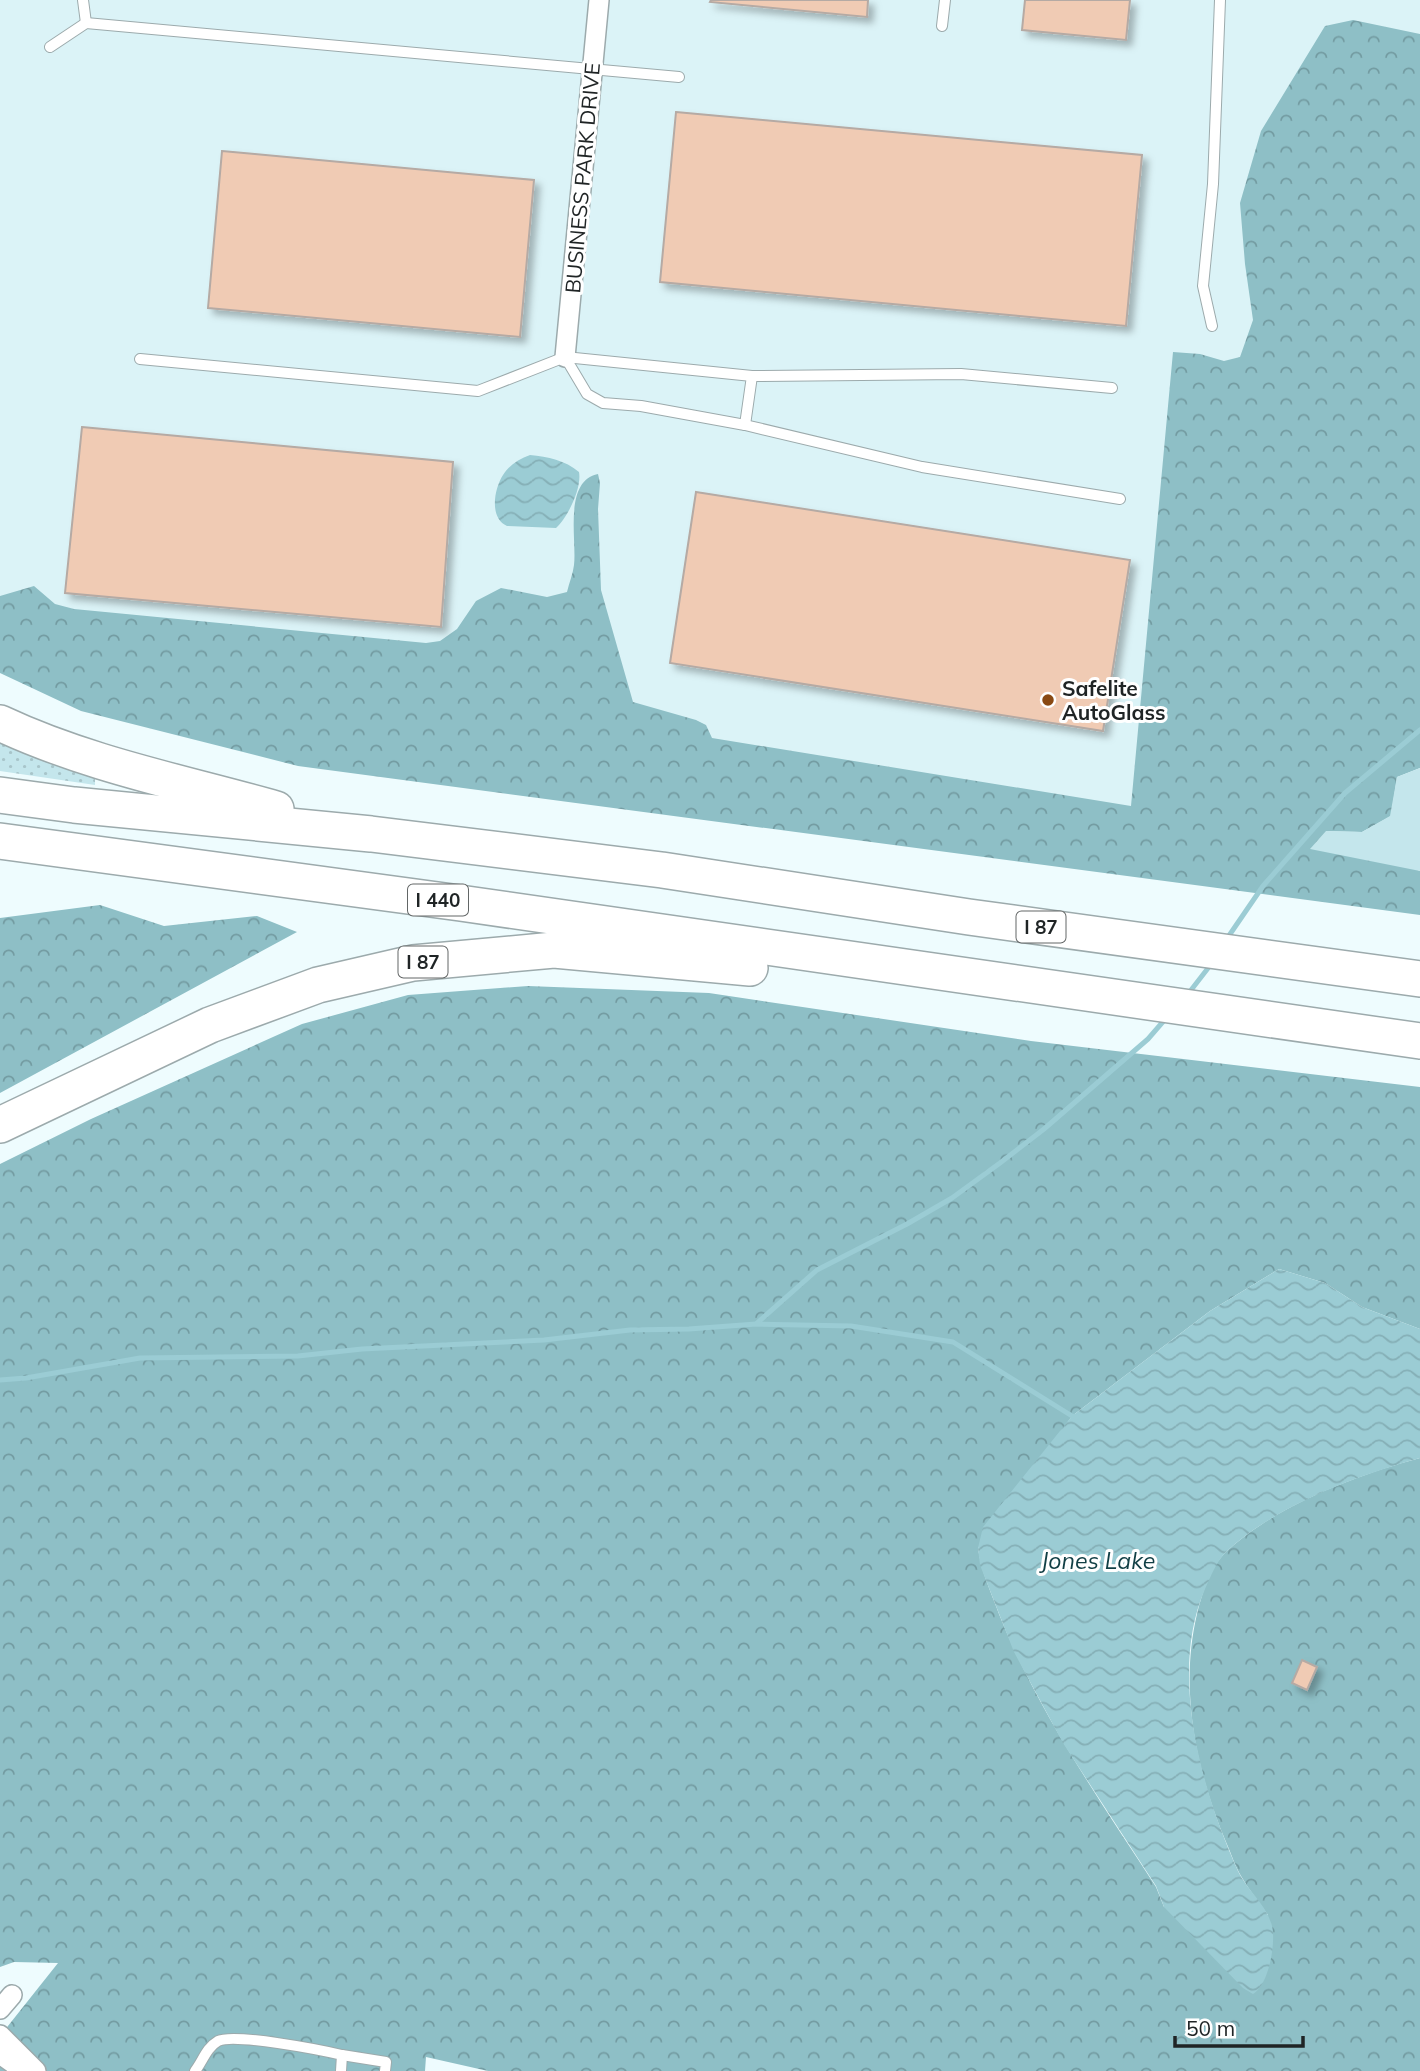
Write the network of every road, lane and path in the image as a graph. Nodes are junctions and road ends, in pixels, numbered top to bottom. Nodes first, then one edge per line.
1 (82, 0) edge
2 (599, 0) edge
3 (945, 0) edge
4 (1220, 0) edge
5 (86, 23) junction
6 (942, 26) dead end
7 (50, 47) dead end
8 (593, 69) junction
9 (678, 77) dead end
10 (1212, 326) dead end
11 (565, 357) junction
12 (140, 359) dead end
13 (752, 376) junction
14 (1112, 387) dead end
15 (745, 425) junction
16 (1120, 499) dead end
17 (0, 723) edge
18 (0, 794) edge
19 (371, 834) junction
20 (0, 841) edge
21 (876, 964) junction
22 (1420, 979) edge
23 (1420, 1041) edge
24 (0, 1125) edge
25 (0, 2035) edge
26 (0, 2054) edge
27 (342, 2055) junction
28 (18, 2071) edge
29 (36, 2071) edge
30 (195, 2071) edge
31 (341, 2071) edge
32 (385, 2071) edge

1 - 5 lane
2 - 8 street, BUSINESS PARK DRIVE
3 - 6 lane
4 - 10 lane
5 - 7 lane
5 - 8 lane
8 - 9 lane
8 - 11 street, BUSINESS PARK DRIVE
11 - 12 lane
11 - 13 lane
11 - 15 lane
13 - 14 lane
13 - 15 lane
15 - 16 lane
17 - 19 highway, I 87
18 - 19 highway
19 - 22 highway, I 87
20 - 21 highway, I 440
21 - 23 highway, I 87
21 - 24 highway, I 87
25 - 29 street
26 - 28 street
27 - 30 lane
27 - 31 lane
27 - 32 lane

